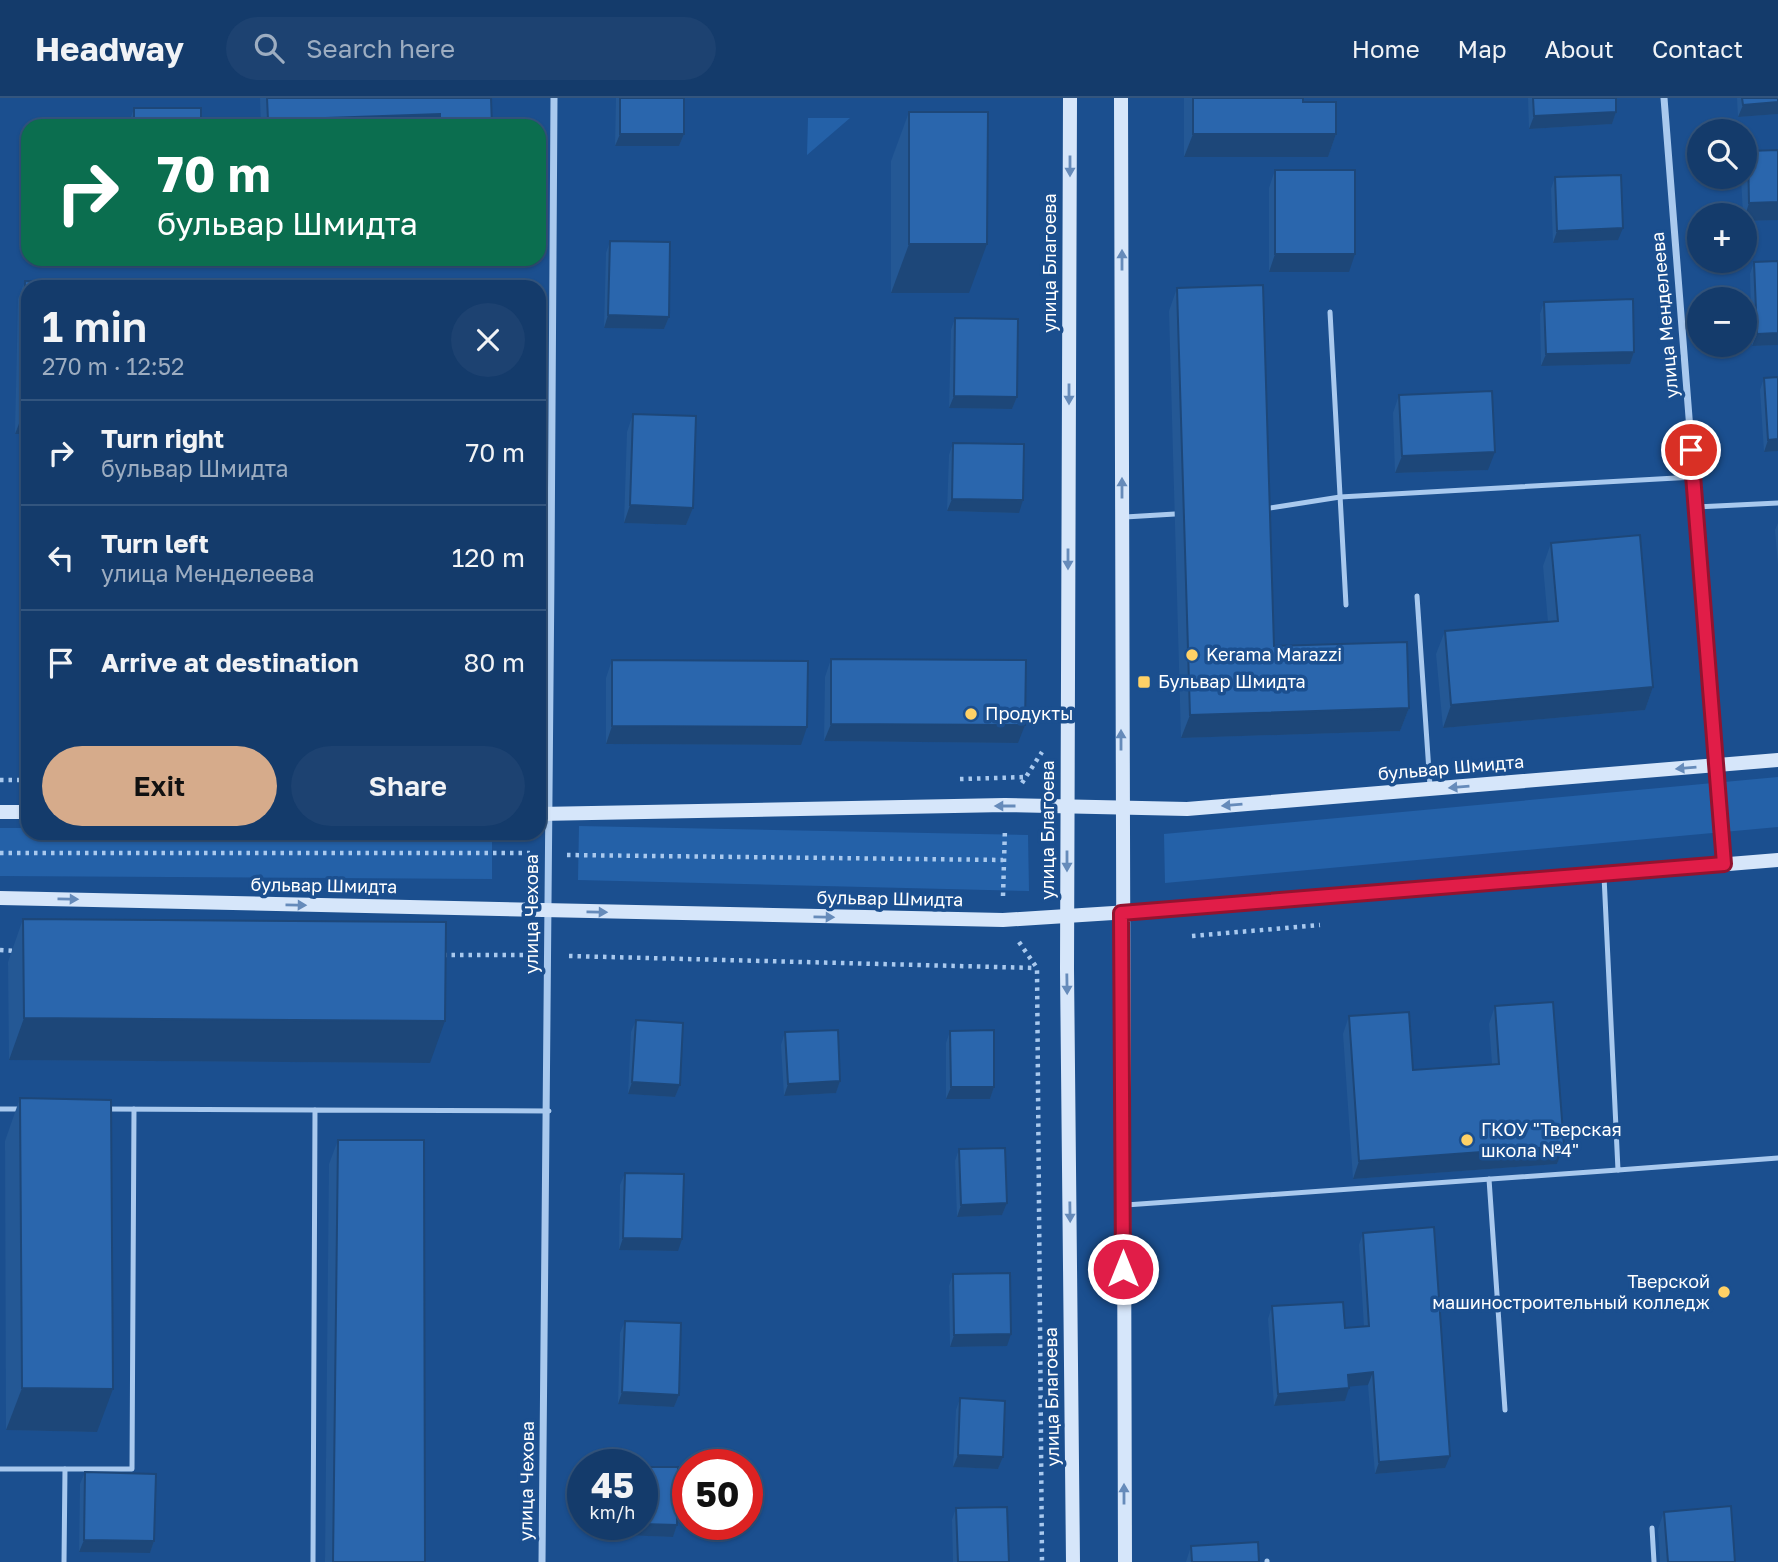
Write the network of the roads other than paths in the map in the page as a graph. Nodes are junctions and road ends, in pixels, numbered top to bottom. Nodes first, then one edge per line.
1 (554, 98) edge
2 (1070, 98) edge
3 (1121, 98) edge
4 (1664, 98) edge
5 (1330, 312) dead end
6 (1693, 477) junction
7 (1340, 497) junction
8 (1778, 503) edge
9 (1696, 507) junction
10 (1261, 510) edge
11 (1175, 514) dead end
12 (1122, 517) junction
13 (1417, 596) dead end
14 (1346, 605) dead end
15 (546, 671) edge
16 (1778, 760) edge
17 (1716, 765) junction
18 (1430, 789) junction
19 (1068, 807) junction
20 (1121, 808) junction
21 (0, 812) edge
22 (21, 813) edge
23 (546, 814) edge
24 (546, 830) edge
25 (1778, 860) edge
26 (1724, 864) junction
27 (1604, 873) junction
28 (0, 898) edge
29 (548, 911) junction
30 (1121, 913) junction
31 (1067, 916) junction
32 (0, 1109) edge
33 (27, 1109) edge
34 (94, 1109) edge
35 (134, 1109) junction
36 (315, 1110) junction
37 (550, 1111) junction
38 (1778, 1158) edge
39 (1618, 1170) junction
40 (1489, 1179) junction
41 (1123, 1205) junction
42 (1505, 1410) dead end
43 (0, 1469) edge
44 (65, 1469) junction
45 (1652, 1528) dead end
46 (65, 1562) edge
47 (313, 1562) edge
48 (542, 1562) edge
49 (1073, 1562) edge
50 (1125, 1562) edge
51 (1654, 1562) edge

1 - 15 street, улица Чехова
2 -> 19 street, улица Благоева
12 -> 3 street
4 - 6 street, улица Менделеева
5 - 7 lane
6 - 7 lane
6 - 9 street, улица Менделеева
7 - 10 lane
7 - 14 lane
8 - 9 lane
9 - 17 street, улица Менделеева
11 - 12 lane
20 -> 12 street
13 - 18 lane
16 - 17 street, бульвар Шмидта
17 -> 18 street, бульвар Шмидта
17 - 26 street, улица Менделеева
18 -> 20 street, бульвар Шмидта
19 - 20 street, бульвар Шмидта
19 -> 23 street, бульвар Шмидта
19 -> 31 street, улица Благоева
20 - 30 street
21 - 22 street
24 - 29 street, улица Чехова
25 - 26 street, бульвар Шмидта
26 - 27 street, бульвар Шмидта
27 - 30 street, бульвар Шмидта
27 - 39 lane
28 -> 29 street, бульвар Шмидта
29 -> 31 street, бульвар Шмидта
29 - 37 street, улица Чехова
30 - 31 street, бульвар Шмидта
30 - 41 street
31 -> 49 street, улица Благоева
32 - 33 lane
34 - 35 lane
35 - 36 lane
35 - 44 lane
36 - 37 lane
36 - 47 lane
37 - 48 street, улица Чехова
38 - 39 lane
39 - 40 lane
40 - 41 lane
40 - 42 lane
50 -> 41 street
43 - 44 lane
44 - 46 lane
45 - 51 lane

